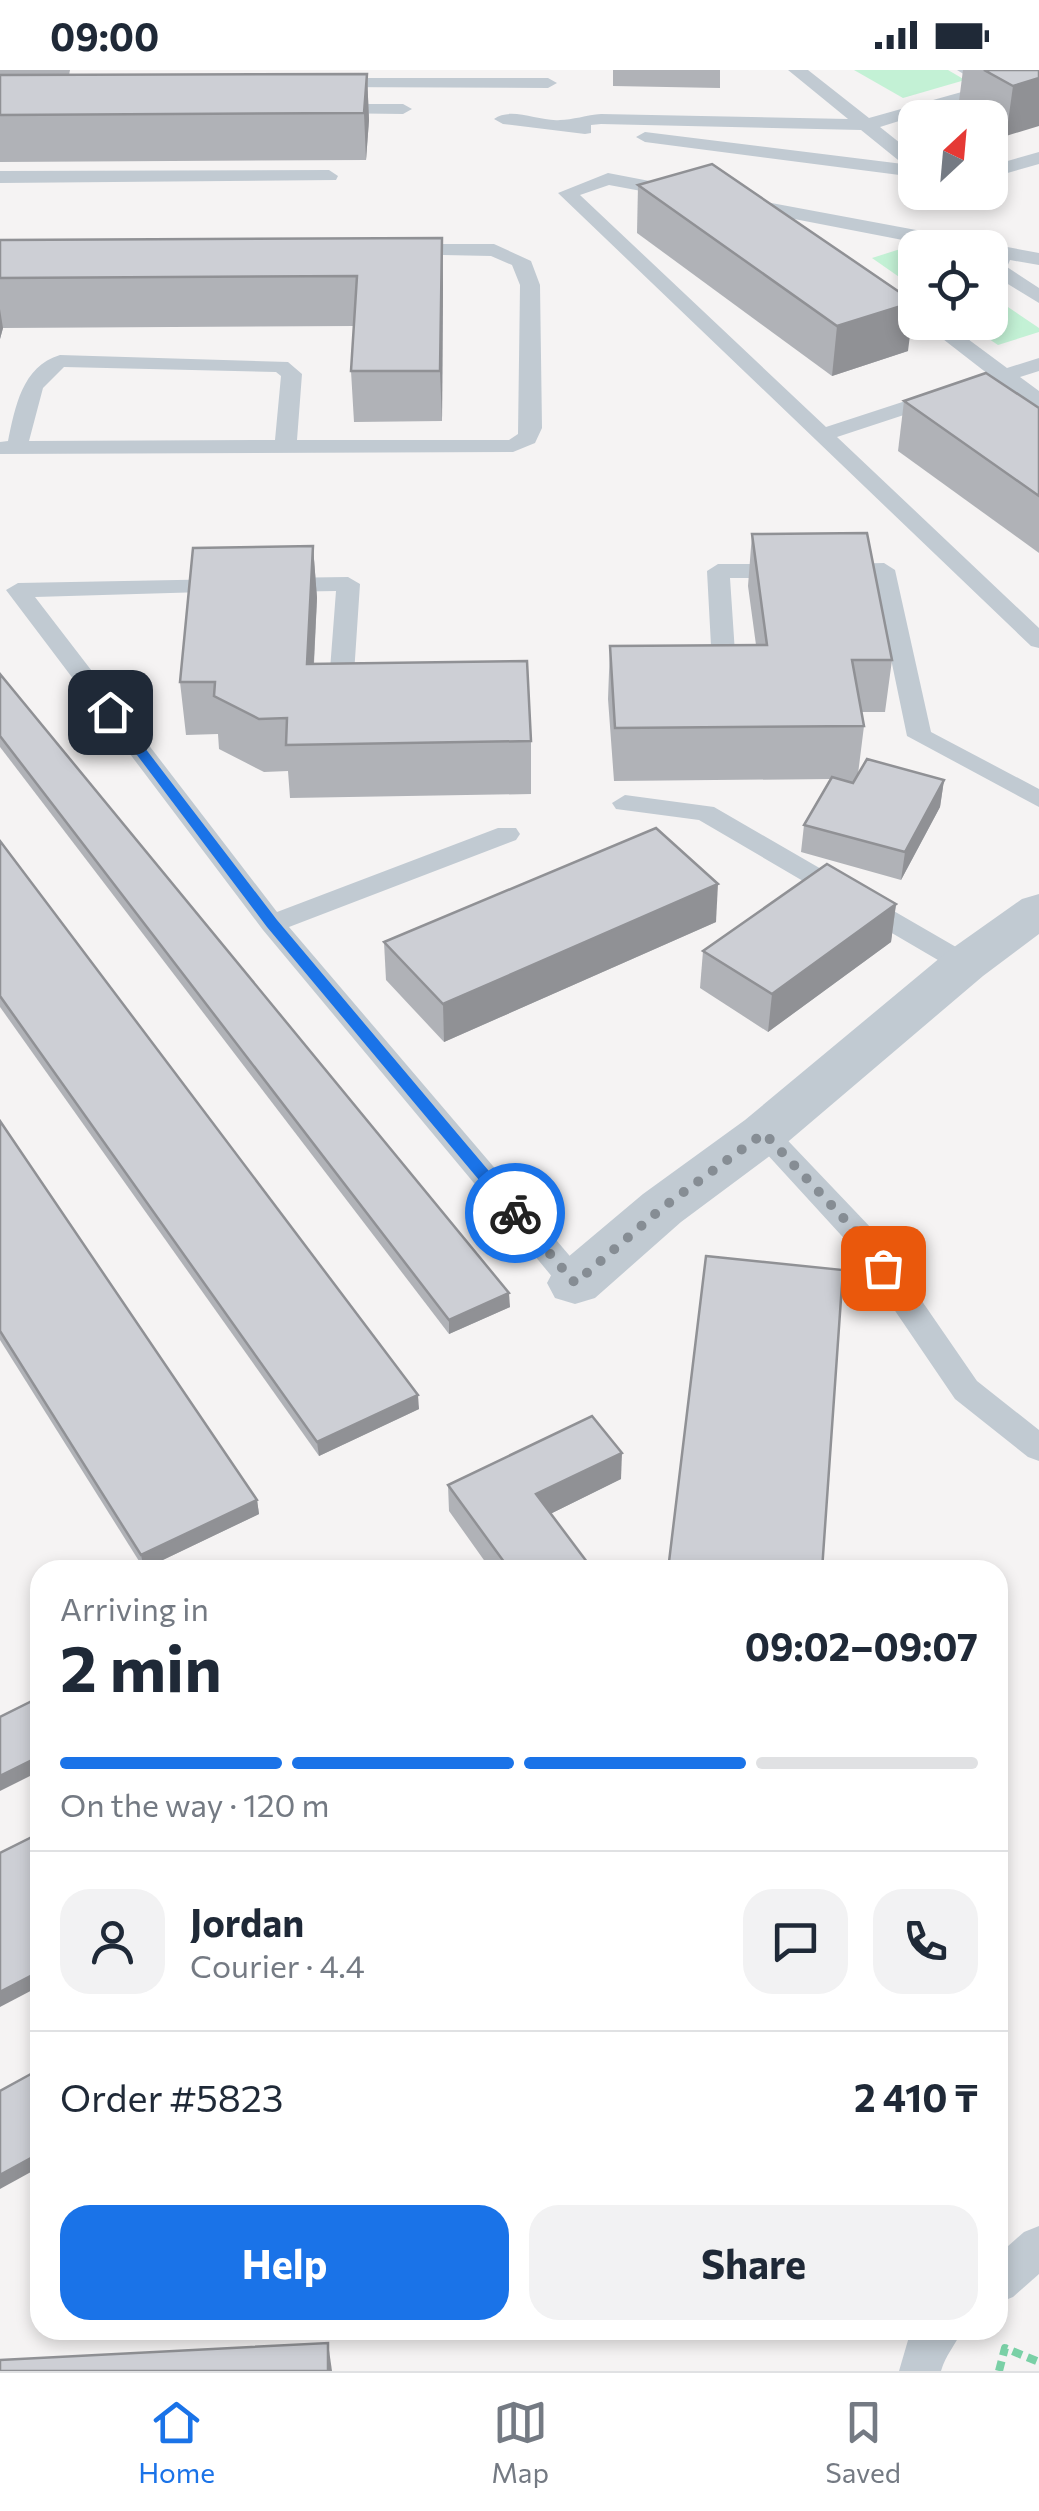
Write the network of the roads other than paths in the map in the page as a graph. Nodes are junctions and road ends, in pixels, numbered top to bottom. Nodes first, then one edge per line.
1 (797, 70) edge
2 (966, 70) edge
3 (315, 83) edge
4 (548, 83) dead end
5 (403, 108) dead end
6 (308, 109) edge
7 (503, 119) dead end
8 (866, 125) junction
9 (568, 127) junction
10 (898, 153) edge
11 (1039, 158) edge
12 (898, 166) edge
13 (1008, 167) edge
14 (329, 176) dead end
15 (0, 177) edge
16 (776, 210) junction
17 (898, 233) edge
18 (822, 244) edge
19 (390, 250) edge
20 (1008, 253) edge
21 (1039, 259) edge
22 (1008, 276) edge
23 (1039, 297) edge
24 (955, 340) edge
25 (1039, 364) edge
26 (1004, 376) junction
27 (1039, 401) edge
28 (822, 435) junction
29 (8, 448) edge
30 (285, 448) junction
31 (1039, 641) edge
32 (725, 683) edge
33 (379, 695) edge
34 (1039, 799) edge
35 (626, 803) dead end
36 (506, 834) dead end
37 (1039, 910) edge
38 (272, 924) junction
39 (965, 964) junction
40 (764, 1133) junction
41 (575, 1283) joint
42 (1039, 1448) edge
43 (1039, 2246) edge
44 (1008, 2273) edge
45 (929, 2340) edge
46 (920, 2371) edge

1 - 8 lane
2 - 8 lane
3 - 4 lane
5 - 6 lane
7 - 9 lane
8 - 9 lane
8 - 10 lane
9 - 12 lane
11 - 13 lane
14 - 15 lane
16 - 17 lane
16 - 18 lane
16 - 28 lane
19 - 30 lane
20 - 21 lane
22 - 23 lane
24 - 26 lane
25 - 26 lane
26 - 27 lane
26 - 28 lane
28 - 31 lane
29 - 30 lane
29 - 30 lane
32 - 34 lane
33 - 38 lane
35 - 39 lane
36 - 38 lane
37 - 39 street
38 - 41 lane
39 - 40 street
40 - 41 street
40 - 42 lane
43 - 44 lane
45 - 46 lane

